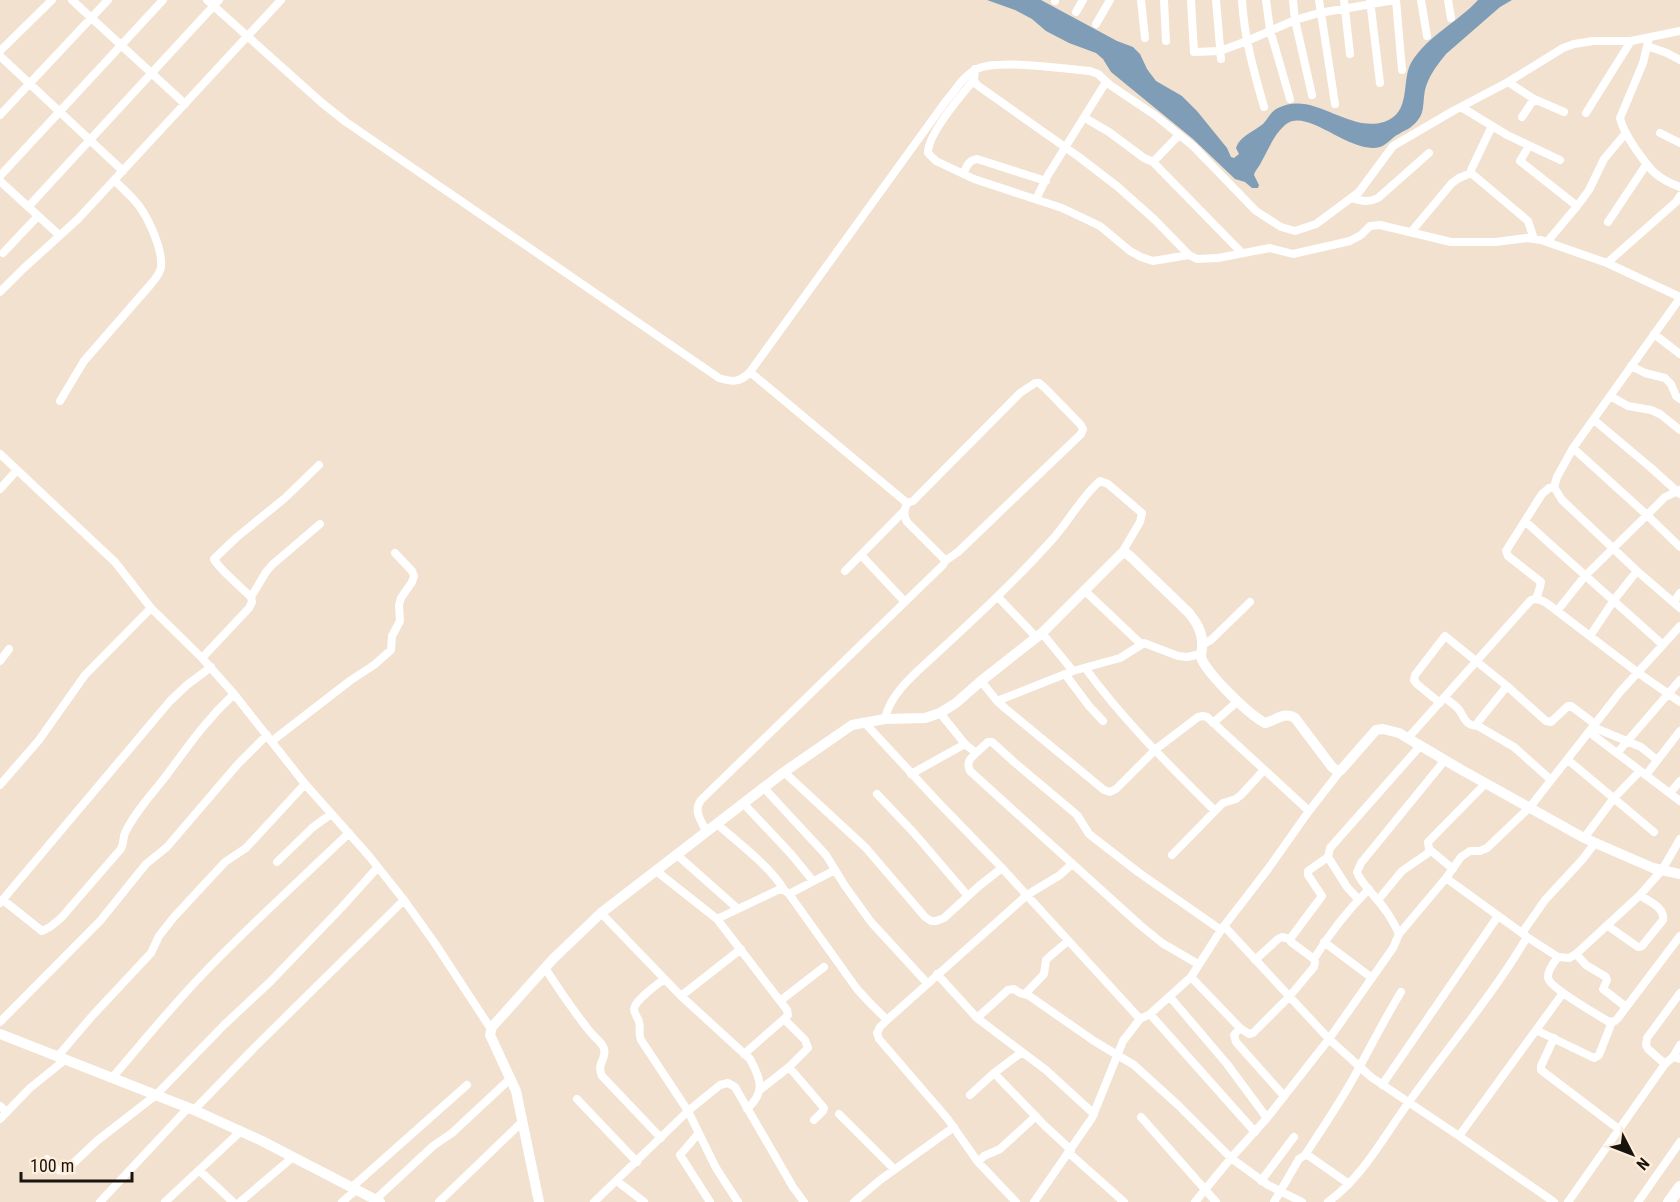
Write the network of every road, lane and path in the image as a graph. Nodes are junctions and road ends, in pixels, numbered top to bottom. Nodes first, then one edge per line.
1 (52, 0) edge
2 (72, 0) edge
3 (108, 0) edge
4 (164, 0) edge
5 (281, 0) edge
6 (1083, 0) edge
7 (1110, 0) edge
8 (1141, 0) edge
9 (1164, 0) edge
10 (1191, 0) edge
11 (1216, 0) edge
12 (1242, 0) edge
13 (1266, 0) edge
14 (1293, 0) edge
15 (1319, 0) edge
16 (1395, 0) edge
17 (1421, 0) edge
18 (1448, 0) edge
19 (213, 2) edge
20 (1370, 3) edge
21 (1345, 4) edge
22 (1076, 12) dead end
23 (1320, 13) junction
24 (91, 18) junction
25 (1451, 18) dead end
26 (1295, 20) junction
27 (1096, 24) dead end
28 (1270, 30) junction
29 (1680, 31) edge
30 (1427, 36) dead end
31 (247, 37) junction
32 (1145, 38) dead end
33 (1166, 41) dead end
34 (1631, 41) junction
35 (1247, 42) junction
36 (1648, 42) junction
37 (122, 46) junction
38 (0, 54) edge
39 (1350, 54) dead end
40 (1220, 55) junction
41 (1680, 60) edge
42 (975, 69) junction
43 (1402, 70) dead end
44 (151, 73) junction
45 (974, 80) junction
46 (1106, 82) junction
47 (1508, 82) junction
48 (1380, 83) dead end
49 (29, 84) junction
50 (1312, 95) dead end
51 (1290, 99) dead end
52 (1534, 99) junction
53 (184, 104) junction
54 (1335, 104) dead end
55 (1264, 107) dead end
56 (1461, 107) junction
57 (60, 112) junction
58 (1564, 112) dead end
59 (1586, 113) dead end
60 (0, 115) edge
61 (1522, 117) dead end
62 (1085, 118) junction
63 (1492, 126) junction
64 (1660, 133) dead end
65 (1625, 134) junction
66 (1179, 135) junction
67 (90, 140) junction
68 (1680, 143) edge
69 (1529, 146) junction
70 (1066, 148) junction
71 (1430, 153) dead end
72 (1560, 160) dead end
73 (1153, 162) junction
74 (1646, 165) junction
75 (123, 171) junction
76 (1471, 173) junction
77 (963, 174) junction
78 (114, 180) junction
79 (1046, 181) junction
80 (1, 182) edge
81 (1680, 187) edge
82 (1680, 196) edge
83 (1351, 198) junction
84 (1036, 199) junction
85 (1577, 206) junction
86 (28, 207) junction
87 (38, 216) junction
88 (1608, 222) dead end
89 (1411, 232) junction
90 (59, 235) junction
91 (1534, 239) junction
92 (1547, 242) junction
93 (3, 253) dead end
94 (1242, 253) junction
95 (1189, 255) junction
96 (1607, 263) junction
97 (0, 292) edge
98 (1680, 298) edge
99 (1654, 334) junction
100 (1680, 354) edge
101 (1631, 366) junction
102 (750, 372) junction
103 (1610, 396) junction
104 (1680, 399) edge
105 (60, 401) dead end
106 (1594, 420) junction
107 (1679, 428) edge
108 (1573, 448) junction
109 (0, 454) edge
110 (319, 465) dead end
111 (17, 470) junction
112 (1554, 488) junction
113 (0, 489) edge
114 (1679, 492) edge
115 (906, 507) junction
116 (1647, 515) junction
117 (1525, 521) junction
118 (320, 524) dead end
119 (1680, 547) edge
120 (1614, 548) junction
121 (395, 553) dead end
122 (1121, 554) junction
123 (861, 555) junction
124 (945, 561) junction
125 (845, 571) dead end
126 (1637, 572) junction
127 (1585, 576) junction
128 (1084, 590) junction
129 (1680, 593) edge
130 (250, 597) junction
131 (998, 597) junction
132 (1536, 599) junction
133 (1614, 600) junction
134 (905, 602) junction
135 (1250, 602) dead end
136 (1677, 605) edge
137 (151, 608) junction
138 (1557, 611) junction
139 (1680, 626) edge
140 (1040, 636) junction
141 (1590, 636) junction
142 (1141, 644) junction
143 (1663, 645) junction
144 (9, 649) dead end
145 (1201, 650) junction
146 (202, 658) junction
147 (0, 661) edge
148 (1478, 662) junction
149 (211, 668) junction
150 (1086, 669) junction
151 (1637, 672) junction
152 (1069, 673) junction
153 (1680, 680) edge
154 (981, 681) junction
155 (1507, 686) junction
156 (234, 694) junction
157 (1668, 694) junction
158 (1443, 700) junction
159 (997, 701) junction
160 (1238, 701) junction
161 (1680, 702) edge
162 (940, 713) junction
163 (885, 719) junction
164 (1103, 721) dead end
165 (864, 722) junction
166 (1213, 723) junction
167 (1478, 726) junction
168 (1592, 728) junction
169 (1680, 731) edge
170 (269, 738) junction
171 (1408, 738) junction
172 (1628, 741) junction
173 (965, 744) junction
174 (1421, 745) junction
175 (1156, 750) junction
176 (1618, 752) junction
177 (976, 753) junction
178 (1446, 760) junction
179 (1568, 760) junction
180 (1658, 760) junction
181 (1264, 770) junction
182 (1341, 770) junction
183 (784, 772) junction
184 (1643, 773) junction
185 (911, 774) junction
186 (1551, 780) junction
187 (1680, 781) edge
188 (1486, 783) junction
189 (305, 784) junction
190 (0, 785) edge
191 (763, 788) junction
192 (1670, 793) junction
193 (877, 794) dead end
194 (1614, 798) junction
195 (1680, 801) edge
196 (743, 803) junction
197 (1530, 807) junction
198 (1215, 811) junction
199 (1309, 811) junction
200 (331, 814) junction
201 (716, 823) junction
202 (706, 831) junction
203 (1654, 832) dead end
204 (349, 833) junction
205 (1584, 838) junction
206 (1680, 839) edge
207 (1595, 843) junction
208 (1431, 851) junction
209 (676, 854) junction
210 (1172, 855) dead end
211 (1328, 857) junction
212 (277, 862) dead end
213 (1072, 864) junction
214 (378, 867) junction
215 (1002, 868) junction
216 (1453, 869) junction
217 (655, 870) junction
218 (835, 870) junction
219 (1662, 870) junction
220 (1680, 874) edge
221 (1446, 879) junction
222 (813, 881) junction
223 (1369, 889) junction
224 (787, 892) junction
225 (1027, 895) junction
226 (968, 896) junction
227 (1640, 896) junction
228 (1358, 899) junction
229 (404, 900) junction
230 (1378, 900) junction
231 (1, 902) edge
232 (738, 909) junction
233 (601, 913) junction
234 (1498, 916) junction
235 (717, 919) junction
236 (1608, 926) junction
237 (1223, 928) junction
238 (1399, 933) junction
239 (1525, 935) junction
240 (1680, 936) edge
241 (1290, 939) junction
242 (1068, 941) junction
243 (1324, 942) junction
244 (741, 949) junction
245 (1576, 954) junction
246 (1558, 957) junction
247 (1314, 959) junction
248 (1255, 960) junction
249 (1198, 964) junction
250 (824, 967) dead end
251 (545, 968) junction
252 (937, 974) junction
253 (1191, 977) junction
254 (1372, 978) junction
255 (664, 979) junction
256 (927, 983) junction
257 (1401, 992) dead end
258 (1563, 993) junction
259 (1680, 993) edge
260 (1025, 994) junction
261 (681, 996) junction
262 (1170, 997) junction
263 (1289, 998) junction
264 (780, 1001) junction
265 (1626, 1007) junction
266 (1150, 1014) junction
267 (977, 1018) junction
268 (784, 1019) junction
269 (1140, 1019) junction
270 (887, 1020) junction
271 (0, 1022) edge
272 (1612, 1022) junction
273 (1240, 1028) junction
274 (491, 1029) junction
275 (1536, 1030) junction
276 (0, 1034) edge
277 (1554, 1038) junction
278 (1329, 1039) junction
279 (1680, 1045) edge
280 (1022, 1052) junction
281 (744, 1054) junction
282 (1118, 1054) junction
283 (62, 1058) junction
284 (1676, 1058) edge
285 (1665, 1064) junction
286 (789, 1067) junction
287 (1359, 1067) junction
288 (994, 1073) junction
289 (112, 1078) junction
290 (511, 1078) junction
291 (467, 1085) dead end
292 (1382, 1085) junction
293 (761, 1089) junction
294 (156, 1095) junction
295 (970, 1095) dead end
296 (1284, 1096) junction
297 (577, 1099) dead end
298 (1408, 1103) junction
299 (4, 1109) edge
300 (191, 1109) junction
301 (747, 1109) junction
302 (688, 1111) junction
303 (839, 1114) dead end
304 (1094, 1114) junction
305 (1036, 1116) junction
306 (1141, 1117) dead end
307 (1267, 1118) junction
308 (0, 1119) edge
309 (814, 1120) dead end
310 (522, 1122) junction
311 (954, 1127) junction
312 (1620, 1130) junction
313 (241, 1131) junction
314 (1255, 1132) junction
315 (699, 1134) junction
316 (1460, 1136) junction
317 (1294, 1137) dead end
318 (661, 1138) junction
319 (1680, 1142) edge
320 (1070, 1152) junction
321 (1305, 1155) junction
322 (293, 1157) junction
323 (1231, 1158) junction
324 (47, 1159) dead end
325 (637, 1162) junction
326 (978, 1162) junction
327 (199, 1170) junction
328 (894, 1170) junction
329 (1261, 1180) junction
330 (617, 1181) junction
331 (1348, 1184) junction
332 (1680, 1187) edge
333 (354, 1189) junction
334 (1206, 1190) junction
335 (1280, 1192) junction
336 (378, 1201) edge
337 (100, 1202) edge
338 (165, 1202) edge
339 (233, 1202) edge
340 (240, 1202) edge
341 (342, 1202) edge
342 (440, 1202) edge
343 (539, 1202) edge
344 (594, 1202) edge
345 (644, 1202) edge
346 (710, 1202) edge
347 (738, 1202) edge
348 (804, 1202) edge
349 (854, 1202) edge
350 (1016, 1202) edge
351 (1034, 1202) edge
352 (1124, 1202) edge
353 (1195, 1202) edge
354 (1216, 1202) edge
355 (1274, 1202) edge
356 (1302, 1202) edge
357 (1328, 1202) edge
358 (1554, 1202) edge
359 (1568, 1202) edge
360 (1638, 1202) edge
361 (1669, 1202) edge

1 - 38 street
2 - 24 street
3 - 24 street
4 - 37 street
5 - 31 street
6 - 22 street
7 - 27 street
8 - 32 street
9 - 33 street
10 - 40 street
11 - 40 street
12 - 35 street
13 - 28 street
14 - 26 street
15 - 23 street
16 - 20 street
16 - 43 street
17 - 30 street
18 - 25 street
19 - 31 street
19 - 44 street
20 - 21 street
20 - 48 street
21 - 23 street
21 - 39 street
23 - 26 street
23 - 54 street
24 - 37 street
24 - 49 street
26 - 28 street
26 - 50 street
28 - 35 street
28 - 51 street
29 - 36 street
31 - 53 street
31 - 102 street
34 - 36 street
34 - 47 street
34 - 59 street
35 - 40 street
35 - 55 street
36 - 41 street
36 - 65 street
37 - 44 street
37 - 57 street
38 - 49 street
42 - 45 street
42 - 46 street
42 - 102 street
44 - 53 street
44 - 67 street
45 - 70 street
45 - 77 street
46 - 62 street
46 - 66 street
47 - 52 street
47 - 56 street
49 - 57 street
49 - 60 street
52 - 58 street
52 - 61 street
53 - 75 street
56 - 63 street
56 - 83 street
57 - 67 street
57 - 80 street
62 - 70 street
62 - 73 street
63 - 69 street
63 - 76 street
64 - 68 street
65 - 74 street
65 - 85 street
66 - 73 street
66 - 83 street
67 - 75 street
67 - 86 street
69 - 72 street
69 - 85 street
70 - 79 street
70 - 95 street
71 - 83 street
73 - 94 street
74 - 81 street
74 - 88 street
75 - 78 street
76 - 89 street
76 - 91 street
77 - 79 street
77 - 84 street
78 - 90 street
78 - 105 street
79 - 84 street
80 - 86 street
82 - 96 street
84 - 95 street
85 - 92 street
86 - 87 street
87 - 90 street
87 - 93 street
89 - 91 street
89 - 94 street
90 - 97 street
91 - 92 street
92 - 96 street
94 - 95 street
96 - 98 street
98 - 99 street
99 - 100 street
99 - 101 street
101 - 103 street
101 - 104 street
102 - 115 street
103 - 106 street
103 - 107 street
106 - 108 street
106 - 114 street
108 - 112 street
108 - 116 street
109 - 111 street
110 - 130 street
111 - 113 street
111 - 137 street
112 - 117 street
112 - 120 street
114 - 116 street
115 - 123 street
115 - 124 street
115 - 124 street
116 - 119 street
116 - 120 street
117 - 127 street
117 - 132 street
118 - 130 street
120 - 126 street
120 - 127 street
121 - 170 street
122 - 128 street
122 - 131 street
122 - 145 street
123 - 125 street
123 - 134 street
124 - 134 street
126 - 133 street
126 - 136 street
127 - 133 street
127 - 138 street
128 - 140 street
128 - 142 street
129 - 136 street
130 - 146 street
131 - 140 street
131 - 163 street
132 - 138 street
132 - 148 street
133 - 141 street
133 - 143 street
134 - 202 street
135 - 145 street
137 - 146 street
137 - 190 street
138 - 141 street
139 - 143 street
140 - 152 street
140 - 154 street
141 - 151 street
142 - 145 street
142 - 150 street
143 - 151 street
144 - 147 street
145 - 160 street
146 - 149 street
148 - 155 street
148 - 158 street
148 - 158 street
149 - 156 street
149 - 231 street
150 - 152 street
150 - 175 street
151 - 157 street
151 - 168 street
152 - 159 street
152 - 164 street
153 - 157 street
154 - 159 street
154 - 162 street
155 - 167 street
155 - 168 street
156 - 170 street
156 - 231 street
157 - 161 street
157 - 172 street
158 - 167 street
158 - 171 street
159 - 175 street
160 - 166 street
160 - 182 street
162 - 163 street
162 - 173 street
163 - 165 street
165 - 183 street
165 - 185 street
166 - 175 street
166 - 181 street
167 - 186 street
168 - 172 street
168 - 176 street
168 - 179 street
169 - 180 street
170 - 189 street
170 - 271 street
171 - 174 street
171 - 182 street
172 - 176 street
172 - 180 street
173 - 177 street
173 - 185 street
174 - 178 street
174 - 211 street
175 - 198 street
176 - 184 street
177 - 213 street
177 - 237 street
178 - 188 street
178 - 223 street
179 - 186 street
179 - 194 street
180 - 184 street
181 - 198 street
181 - 199 street
182 - 199 street
183 - 191 street
183 - 226 street
184 - 192 street
184 - 194 street
185 - 215 street
186 - 197 street
187 - 192 street
188 - 197 street
188 - 208 street
189 - 200 street
189 - 283 street
191 - 196 street
191 - 218 street
192 - 195 street
193 - 226 street
194 - 203 street
194 - 205 street
196 - 201 street
196 - 222 street
197 - 205 street
197 - 216 street
198 - 210 street
199 - 237 street
200 - 204 street
200 - 212 street
201 - 202 street
201 - 224 street
202 - 209 street
204 - 214 street
204 - 289 street
205 - 207 street
206 - 219 street
207 - 219 street
207 - 239 street
208 - 216 street
208 - 230 street
209 - 217 street
209 - 232 street
211 - 228 street
211 - 241 street
213 - 225 street
213 - 249 street
214 - 229 street
214 - 294 street
215 - 225 street
215 - 226 street
216 - 221 street
217 - 233 street
217 - 235 street
218 - 222 street
218 - 256 street
219 - 220 street
219 - 227 street
221 - 234 street
221 - 238 street
222 - 224 street
223 - 228 street
223 - 230 street
224 - 232 street
224 - 270 street
225 - 242 street
225 - 252 street
227 - 236 street
227 - 236 street
228 - 243 street
229 - 274 street
229 - 300 street
230 - 238 street
232 - 235 street
233 - 251 street
233 - 255 street
234 - 239 street
234 - 292 street
235 - 244 street
236 - 245 street
237 - 248 street
237 - 249 street
238 - 254 street
239 - 246 street
239 - 298 street
240 - 265 street
241 - 247 street
241 - 248 street
242 - 260 street
242 - 269 street
243 - 247 street
243 - 254 street
244 - 261 street
244 - 264 street
245 - 246 street
245 - 265 street
246 - 258 street
247 - 263 street
248 - 263 street
249 - 253 street
250 - 264 street
251 - 274 street
251 - 318 street
252 - 256 street
252 - 267 street
253 - 262 street
253 - 273 street
254 - 278 street
255 - 261 street
255 - 302 street
256 - 270 street
257 - 287 street
258 - 272 street
258 - 275 street
259 - 285 street
260 - 267 street
260 - 282 street
261 - 281 street
262 - 266 street
262 - 307 street
263 - 273 street
263 - 278 street
264 - 268 street
265 - 272 street
266 - 269 street
266 - 314 street
267 - 280 street
268 - 281 street
268 - 286 street
269 - 282 street
270 - 311 street
272 - 277 street
273 - 296 street
274 - 290 street
275 - 277 street
275 - 316 street
276 - 283 street
277 - 312 street
278 - 287 street
278 - 296 street
279 - 284 street
280 - 288 street
280 - 304 street
281 - 293 street
282 - 304 street
282 - 323 street
283 - 289 street
283 - 299 street
284 - 285 street
285 - 312 street
286 - 293 street
286 - 309 street
287 - 292 street
287 - 321 street
288 - 295 street
288 - 305 street
289 - 294 street
290 - 310 street
290 - 336 street
291 - 333 street
292 - 298 street
293 - 301 street
294 - 300 street
294 - 324 street
296 - 307 street
297 - 325 street
298 - 316 street
298 - 331 street
299 - 308 street
300 - 313 street
300 - 337 street
301 - 302 street
301 - 348 street
302 - 315 street
302 - 318 street
303 - 328 street
304 - 320 street
305 - 320 street
305 - 326 street
306 - 334 street
307 - 314 street
310 - 342 street
310 - 343 street
311 - 326 street
311 - 328 street
312 - 359 street
313 - 322 street
313 - 327 street
314 - 323 street
315 - 346 street
315 - 347 street
316 - 358 street
317 - 329 street
318 - 325 street
319 - 360 street
320 - 351 street
320 - 352 street
321 - 331 street
321 - 335 street
322 - 333 street
322 - 340 street
323 - 329 street
323 - 334 street
325 - 330 street
326 - 350 street
327 - 338 street
327 - 339 street
328 - 349 street
329 - 335 street
330 - 344 street
330 - 345 street
331 - 357 street
332 - 361 main road
333 - 336 street
333 - 341 street
334 - 353 street
334 - 354 street
335 - 355 street
335 - 356 street

